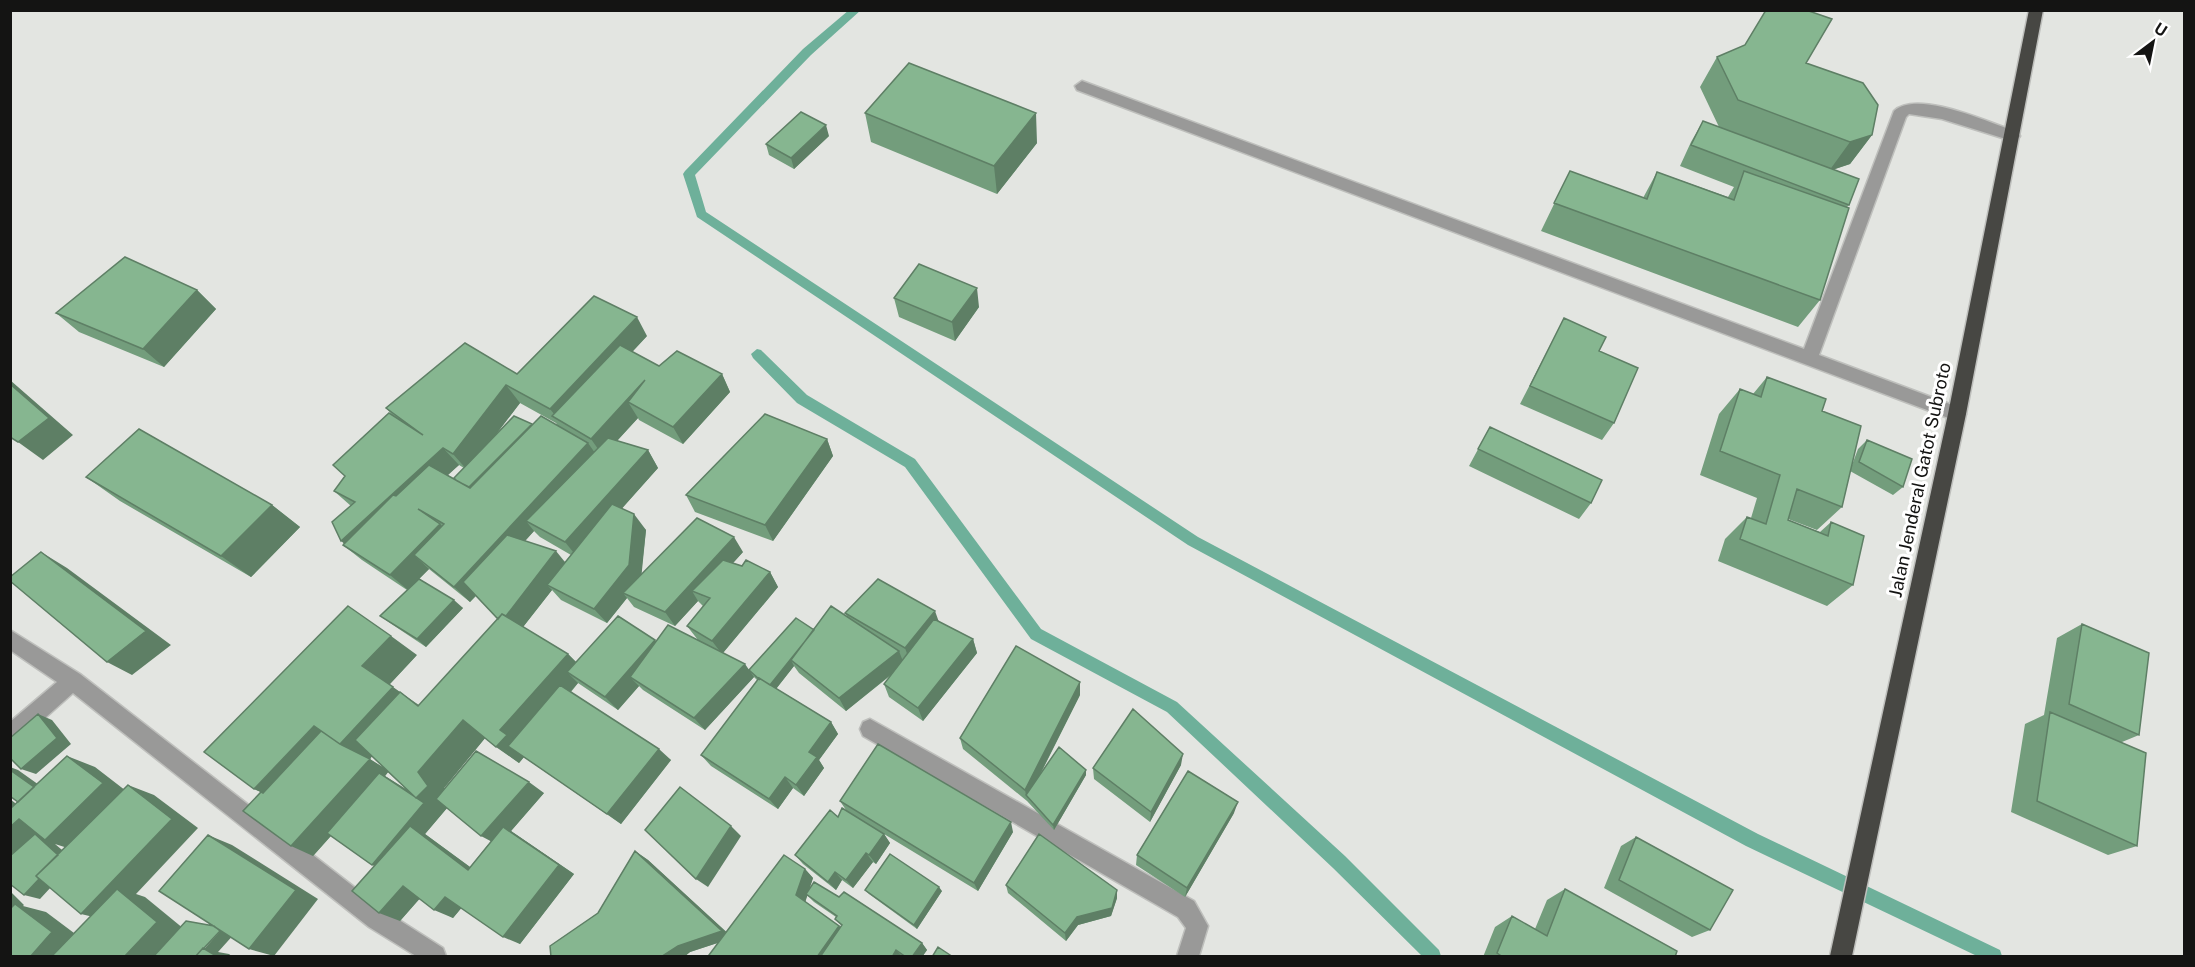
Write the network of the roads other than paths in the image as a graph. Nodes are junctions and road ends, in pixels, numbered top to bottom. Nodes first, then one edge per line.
1 (2036, 10) edge
2 (1082, 86) dead end
3 (2012, 136) junction
4 (1809, 358) junction
5 (1958, 414) junction
6 (10, 639) edge
7 (73, 681) junction
8 (870, 729) dead end
9 (10, 736) edge
10 (435, 957) edge
11 (1188, 957) edge
12 (1841, 957) edge

1 - 3 highway, Jalan Jenderal Gatot Subroto
2 - 4 street
3 - 4 street
3 - 5 highway, Jalan Jenderal Gatot Subroto
4 - 5 street
5 - 12 highway, Jalan Jenderal Gatot Subroto
6 - 7 street
7 - 9 street
7 - 10 street
8 - 11 street

